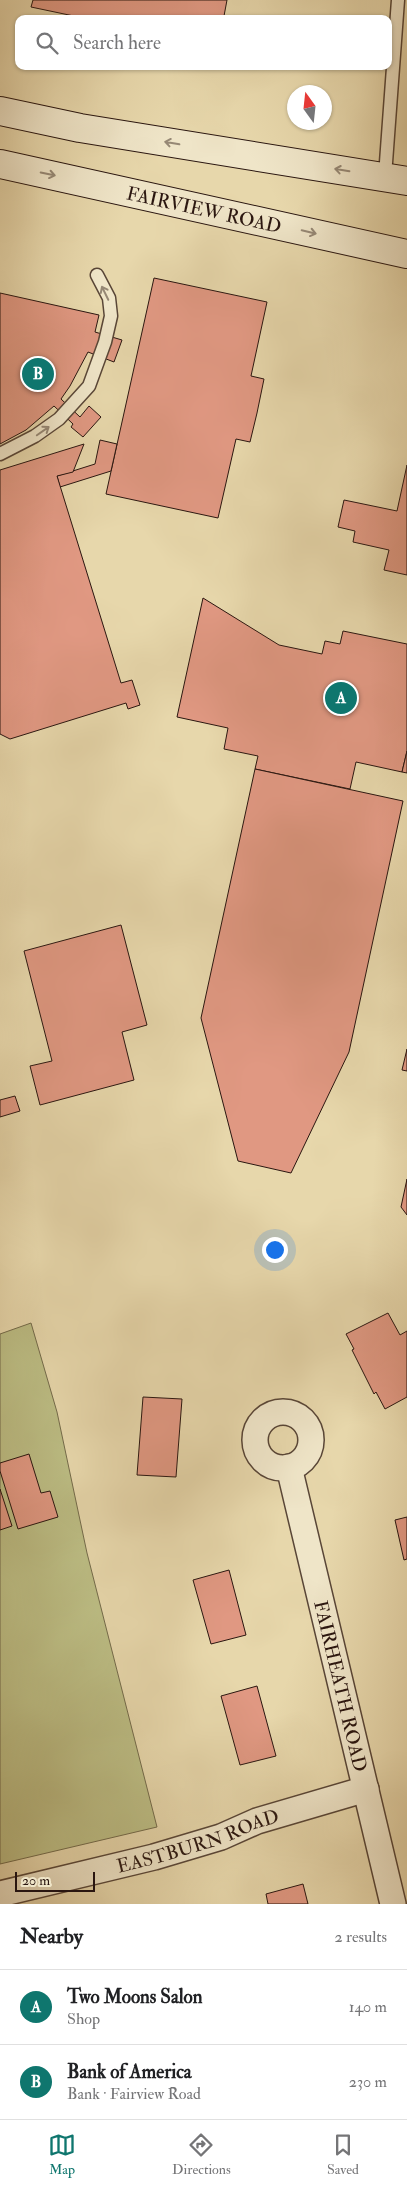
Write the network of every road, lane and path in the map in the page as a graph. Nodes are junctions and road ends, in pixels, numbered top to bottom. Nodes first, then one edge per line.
1 (398, 0) edge
2 (0, 111) edge
3 (0, 164) edge
4 (396, 178) edge
5 (407, 254) edge
6 (97, 275) dead end
7 (0, 454) edge
8 (289, 1467) dead end
9 (366, 1789) junction
10 (0, 1894) edge
11 (393, 1904) edge

1 - 4 lane
4 -> 2 main road
3 -> 5 main road, FAIRVIEW ROAD
7 -> 6 lane
8 - 9 street, FAIRHEATH ROAD
9 - 10 street, EASTBURN ROAD
9 - 11 street, FAIRHEATH ROAD

